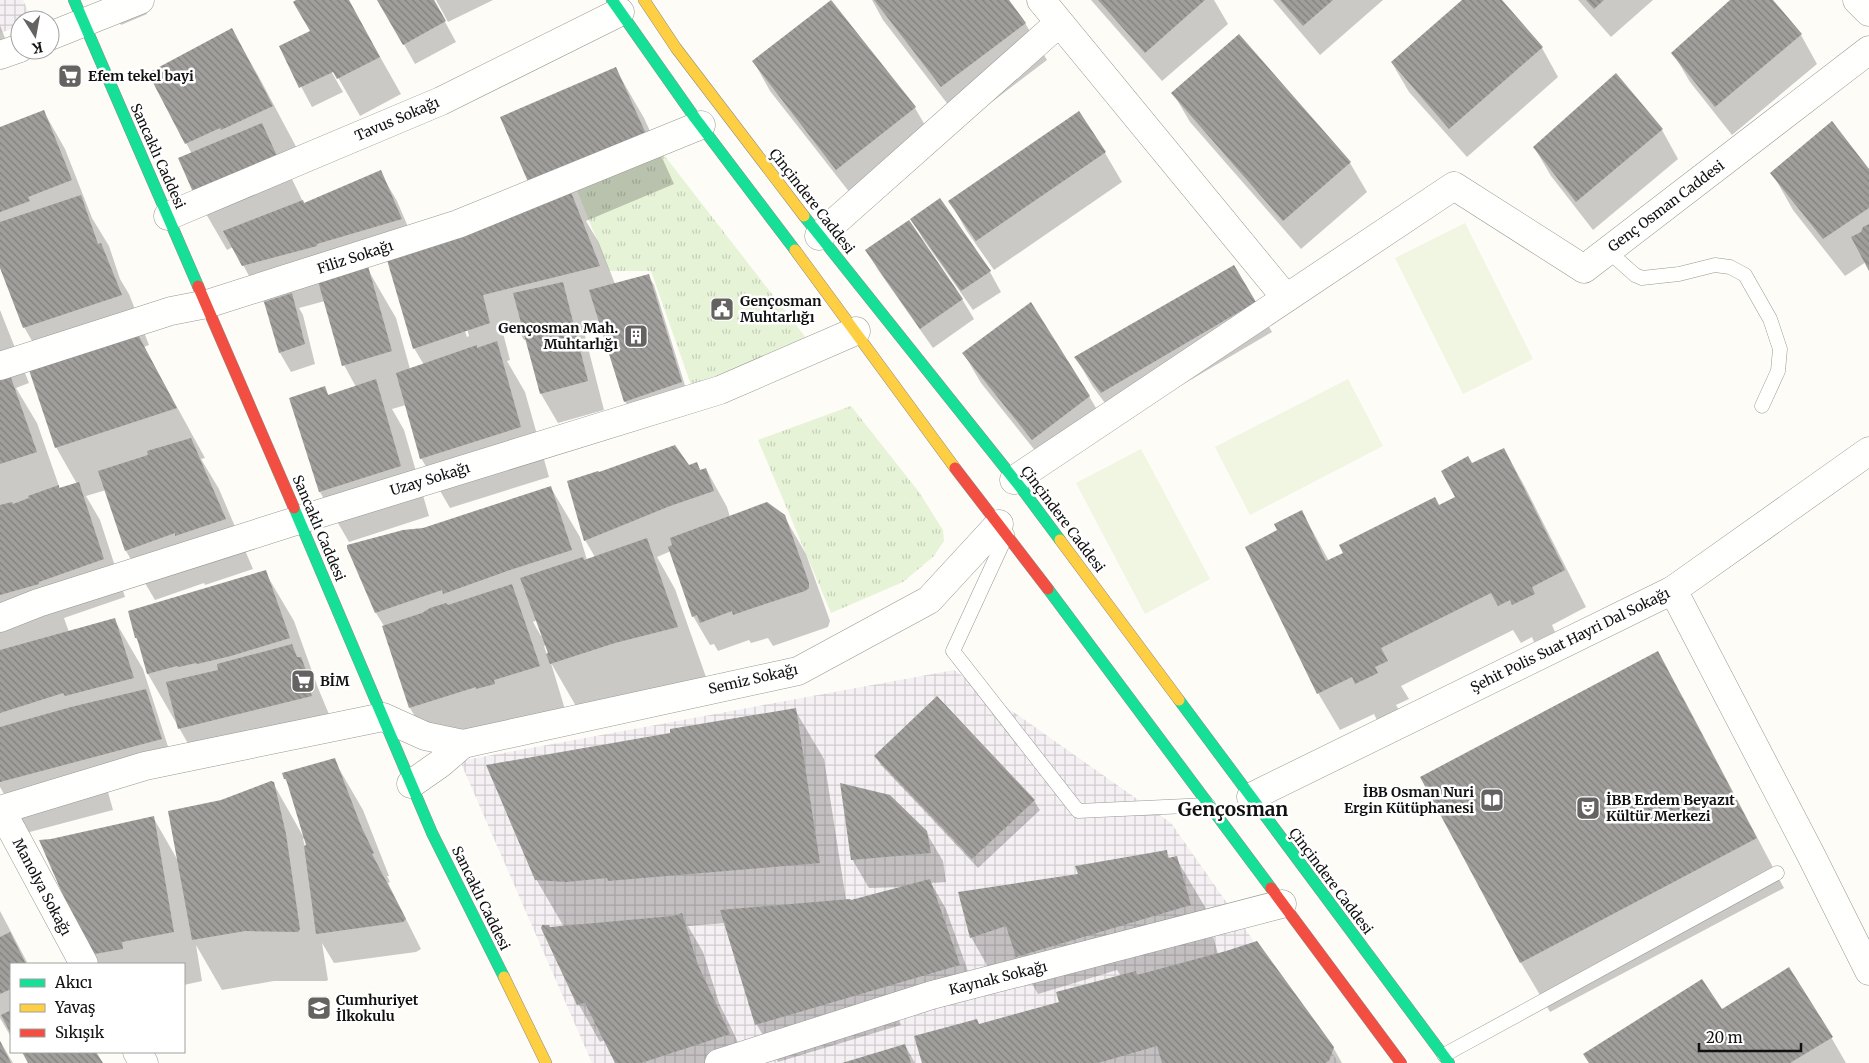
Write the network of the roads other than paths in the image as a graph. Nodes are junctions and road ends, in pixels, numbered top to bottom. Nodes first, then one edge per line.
1 (140, 0) edge
2 (644, 0) edge
3 (1041, 0) edge
4 (1857, 0) edge
5 (616, 6) edge
6 (79, 12) edge
7 (1869, 12) edge
8 (1059, 23) junction
9 (60, 28) edge
10 (1869, 50) edge
11 (701, 125) junction
12 (168, 216) junction
13 (819, 236) junction
14 (1608, 251) junction
15 (1286, 298) junction
16 (207, 304) junction
17 (856, 331) junction
18 (0, 366) edge
19 (1762, 406) dead end
20 (1869, 451) edge
21 (1014, 480) junction
22 (299, 520) junction
23 (1003, 529) junction
24 (1673, 590) junction
25 (0, 618) edge
26 (383, 717) junction
27 (463, 744) junction
28 (411, 784) junction
29 (1251, 798) junction
30 (1208, 805) junction
31 (1, 810) edge
32 (1777, 873) dead end
33 (1282, 904) junction
34 (83, 963) edge
35 (1869, 971) edge
36 (1446, 1059) edge
37 (546, 1063) edge
38 (719, 1063) edge
39 (1401, 1063) edge
40 (1431, 1063) edge

1 - 6 street
2 - 13 main road, Çinçindere Caddesi
3 - 8 street
4 - 7 street
5 - 11 main road
5 - 12 street, Tavus Sokağı
6 - 9 street
6 - 12 main road, Sancaklı Caddesi
8 - 13 street
8 - 15 street
10 - 14 street, Genç Osman Caddesi
11 - 16 street, Filiz Sokağı
11 - 17 main road
12 - 16 main road, Sancaklı Caddesi
13 - 21 main road, Çinçindere Caddesi
14 - 15 street, Genç Osman Caddesi
14 - 19 lane
15 - 21 street
16 - 18 street, Filiz Sokağı
16 - 22 main road, Sancaklı Caddesi
17 - 22 street, Uzay Sokağı
17 - 23 main road
20 - 24 street, Şehit Polis Suat Hayri Dal Sokağı
21 - 29 main road, Çinçindere Caddesi
22 - 25 street, Uzay Sokağı
22 - 26 main road, Sancaklı Caddesi
23 - 27 street, Semiz Sokağı
23 - 30 main road
23 - 30 lane
24 - 29 street, Şehit Polis Suat Hayri Dal Sokağı
24 - 35 street
26 - 27 street, Semiz Sokağı
26 - 28 main road, Sancaklı Caddesi
26 - 31 street
27 - 28 street, Semiz Sokağı
28 - 37 main road, Sancaklı Caddesi
29 - 36 main road, Çinçindere Caddesi
30 - 33 main road
31 - 34 street, Manolya Sokağı
32 - 36 lane
33 - 38 street, Kaynak Sokağı
33 - 39 main road
36 - 40 main road

